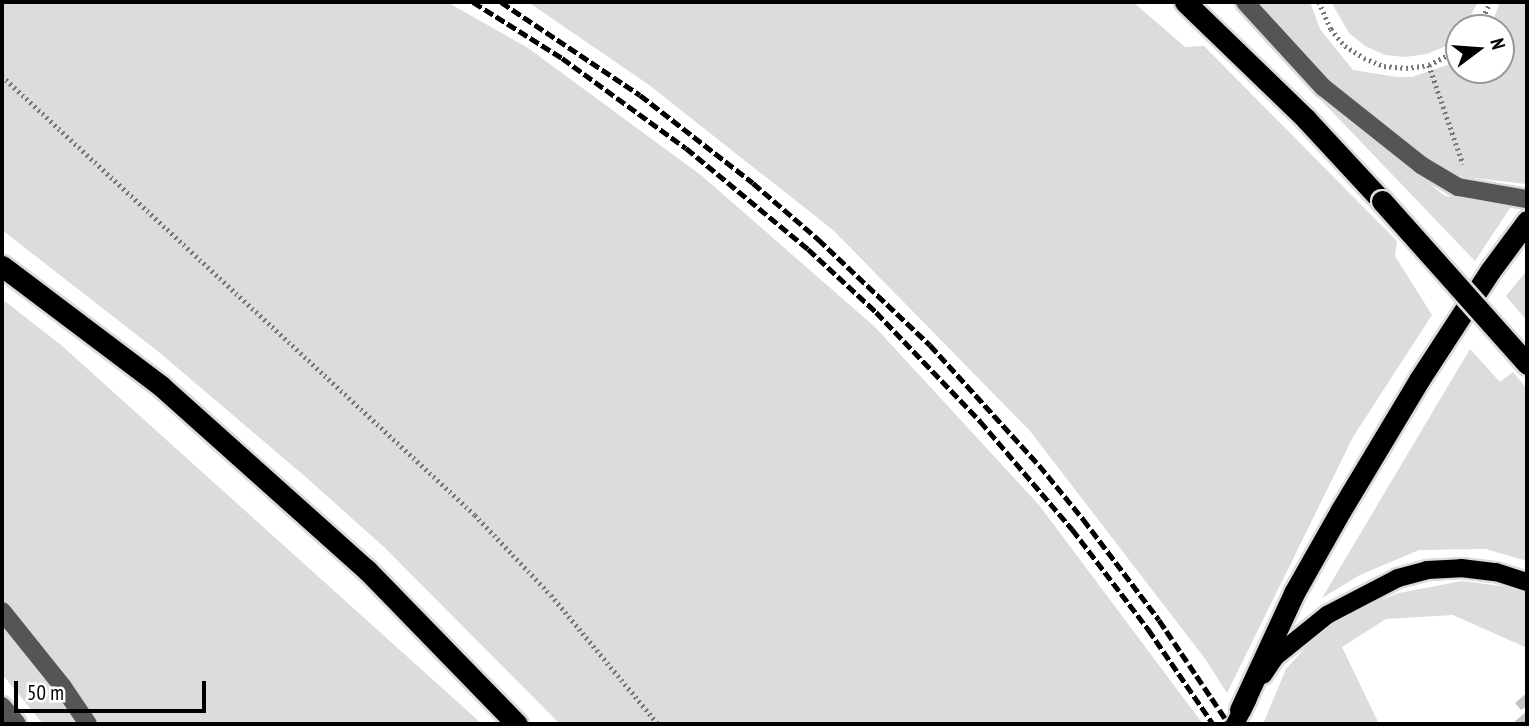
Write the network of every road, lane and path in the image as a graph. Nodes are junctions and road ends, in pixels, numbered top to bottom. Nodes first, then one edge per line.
1 (1185, 2) edge
2 (1245, 2) edge
3 (1319, 2) edge
4 (1445, 56) edge
5 (1429, 65) junction
6 (2, 76) edge
7 (1465, 172) dead end
8 (1527, 199) edge
9 (1527, 221) edge
10 (2, 266) edge
11 (1527, 364) edge
12 (1527, 582) edge
13 (2, 611) edge
14 (2, 706) edge
15 (1238, 717) edge
16 (17, 724) edge
17 (88, 724) edge
18 (517, 724) edge
19 (658, 724) edge

1 - 11 highway, bridge
2 - 8 street
3 - 5 path
4 - 5 path
5 - 7 path
6 - 19 path
9 - 15 highway
10 - 18 highway
12 - 15 main road
13 - 17 street
14 - 16 street

